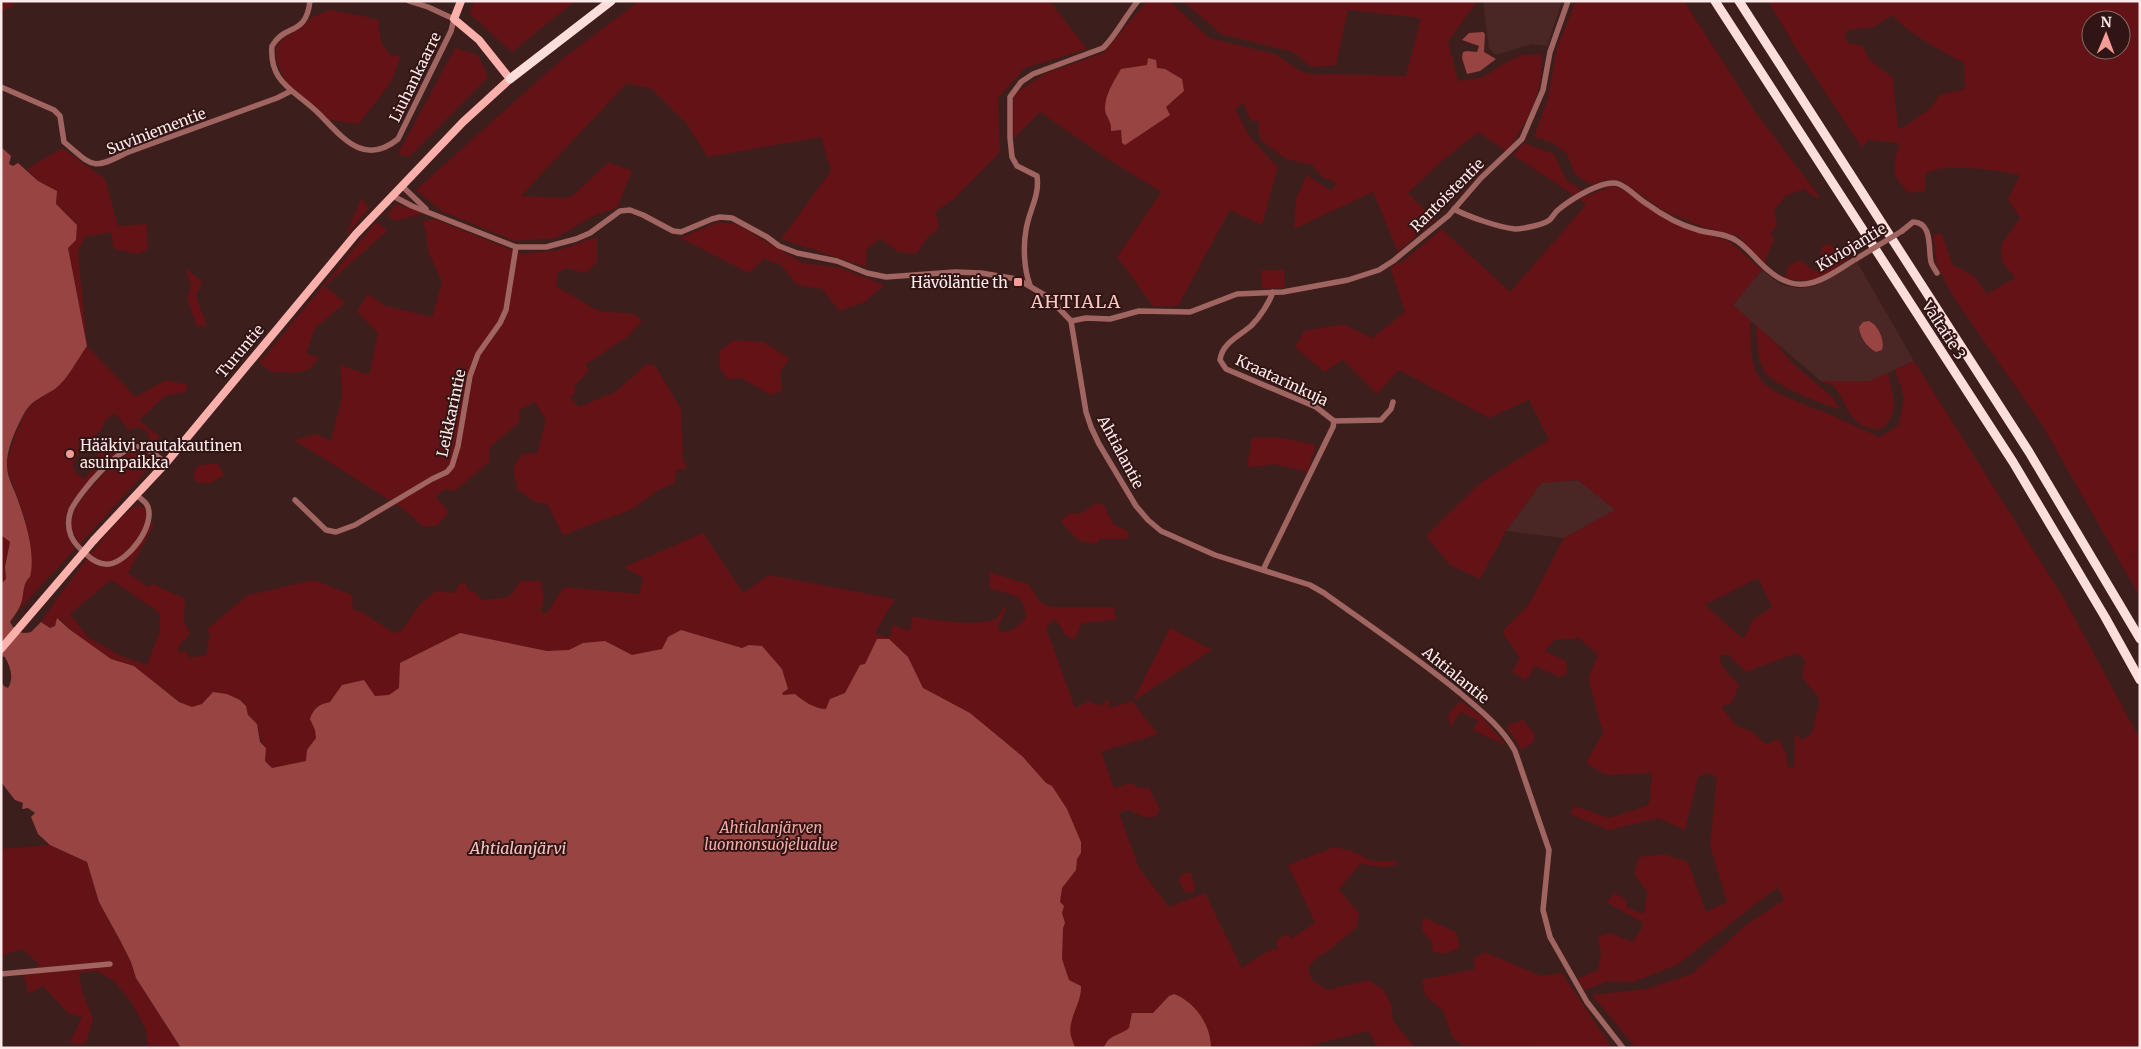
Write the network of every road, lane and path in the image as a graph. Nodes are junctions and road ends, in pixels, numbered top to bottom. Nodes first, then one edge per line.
1 (310, 1) edge
2 (409, 1) edge
3 (461, 1) edge
4 (611, 1) edge
5 (1138, 1) edge
6 (1568, 1) edge
7 (1715, 1) edge
8 (1739, 1) edge
9 (454, 19) junction
10 (510, 79) junction
11 (1, 87) edge
12 (291, 91) junction
13 (402, 186) junction
14 (393, 196) junction
15 (1454, 209) junction
16 (427, 210) junction
17 (516, 247) junction
18 (1026, 271) junction
19 (1937, 273) dead end
20 (1017, 279) junction
21 (1030, 285) junction
22 (1273, 292) junction
23 (1071, 321) junction
24 (1393, 402) dead end
25 (1334, 421) junction
26 (166, 463) junction
27 (136, 495) junction
28 (295, 500) dead end
29 (1263, 570) junction
30 (2140, 639) edge
31 (1, 649) edge
32 (2140, 680) edge
33 (110, 964) dead end
34 (1, 974) edge
35 (1623, 1048) edge

1 - 12 street, Liuhankaarre
2 - 9 street
3 - 9 main road
4 - 10 highway
5 - 18 street
6 - 15 street, Rantoistentie
7 - 32 highway, Valtatie 3
8 - 30 highway, Valtatie 3
9 - 10 main road
9 - 12 street, Liuhankaarre
10 - 13 main road, Turuntie
11 - 12 street, Suviniementie
13 - 14 main road, Turuntie
13 - 16 street
14 - 16 street
14 - 26 main road, Turuntie
15 - 19 street, Kiviojantie, bridge
15 - 22 street, Rantoistentie
16 - 17 street
17 - 20 street
17 - 28 street, Leikkarintie
18 - 20 street
18 - 21 street
20 - 21 street
21 - 23 street
22 - 23 street, Rantoistentie
22 - 25 street, Kraatarinkuja
23 - 29 street, Ahtialantie
24 - 25 street, Kraatarinkuja
25 - 29 street, Kraatarinkuja
26 - 27 main road, Turuntie
26 - 27 street
27 - 31 main road, Turuntie, bridge
29 - 35 street, Ahtialantie
33 - 34 street

